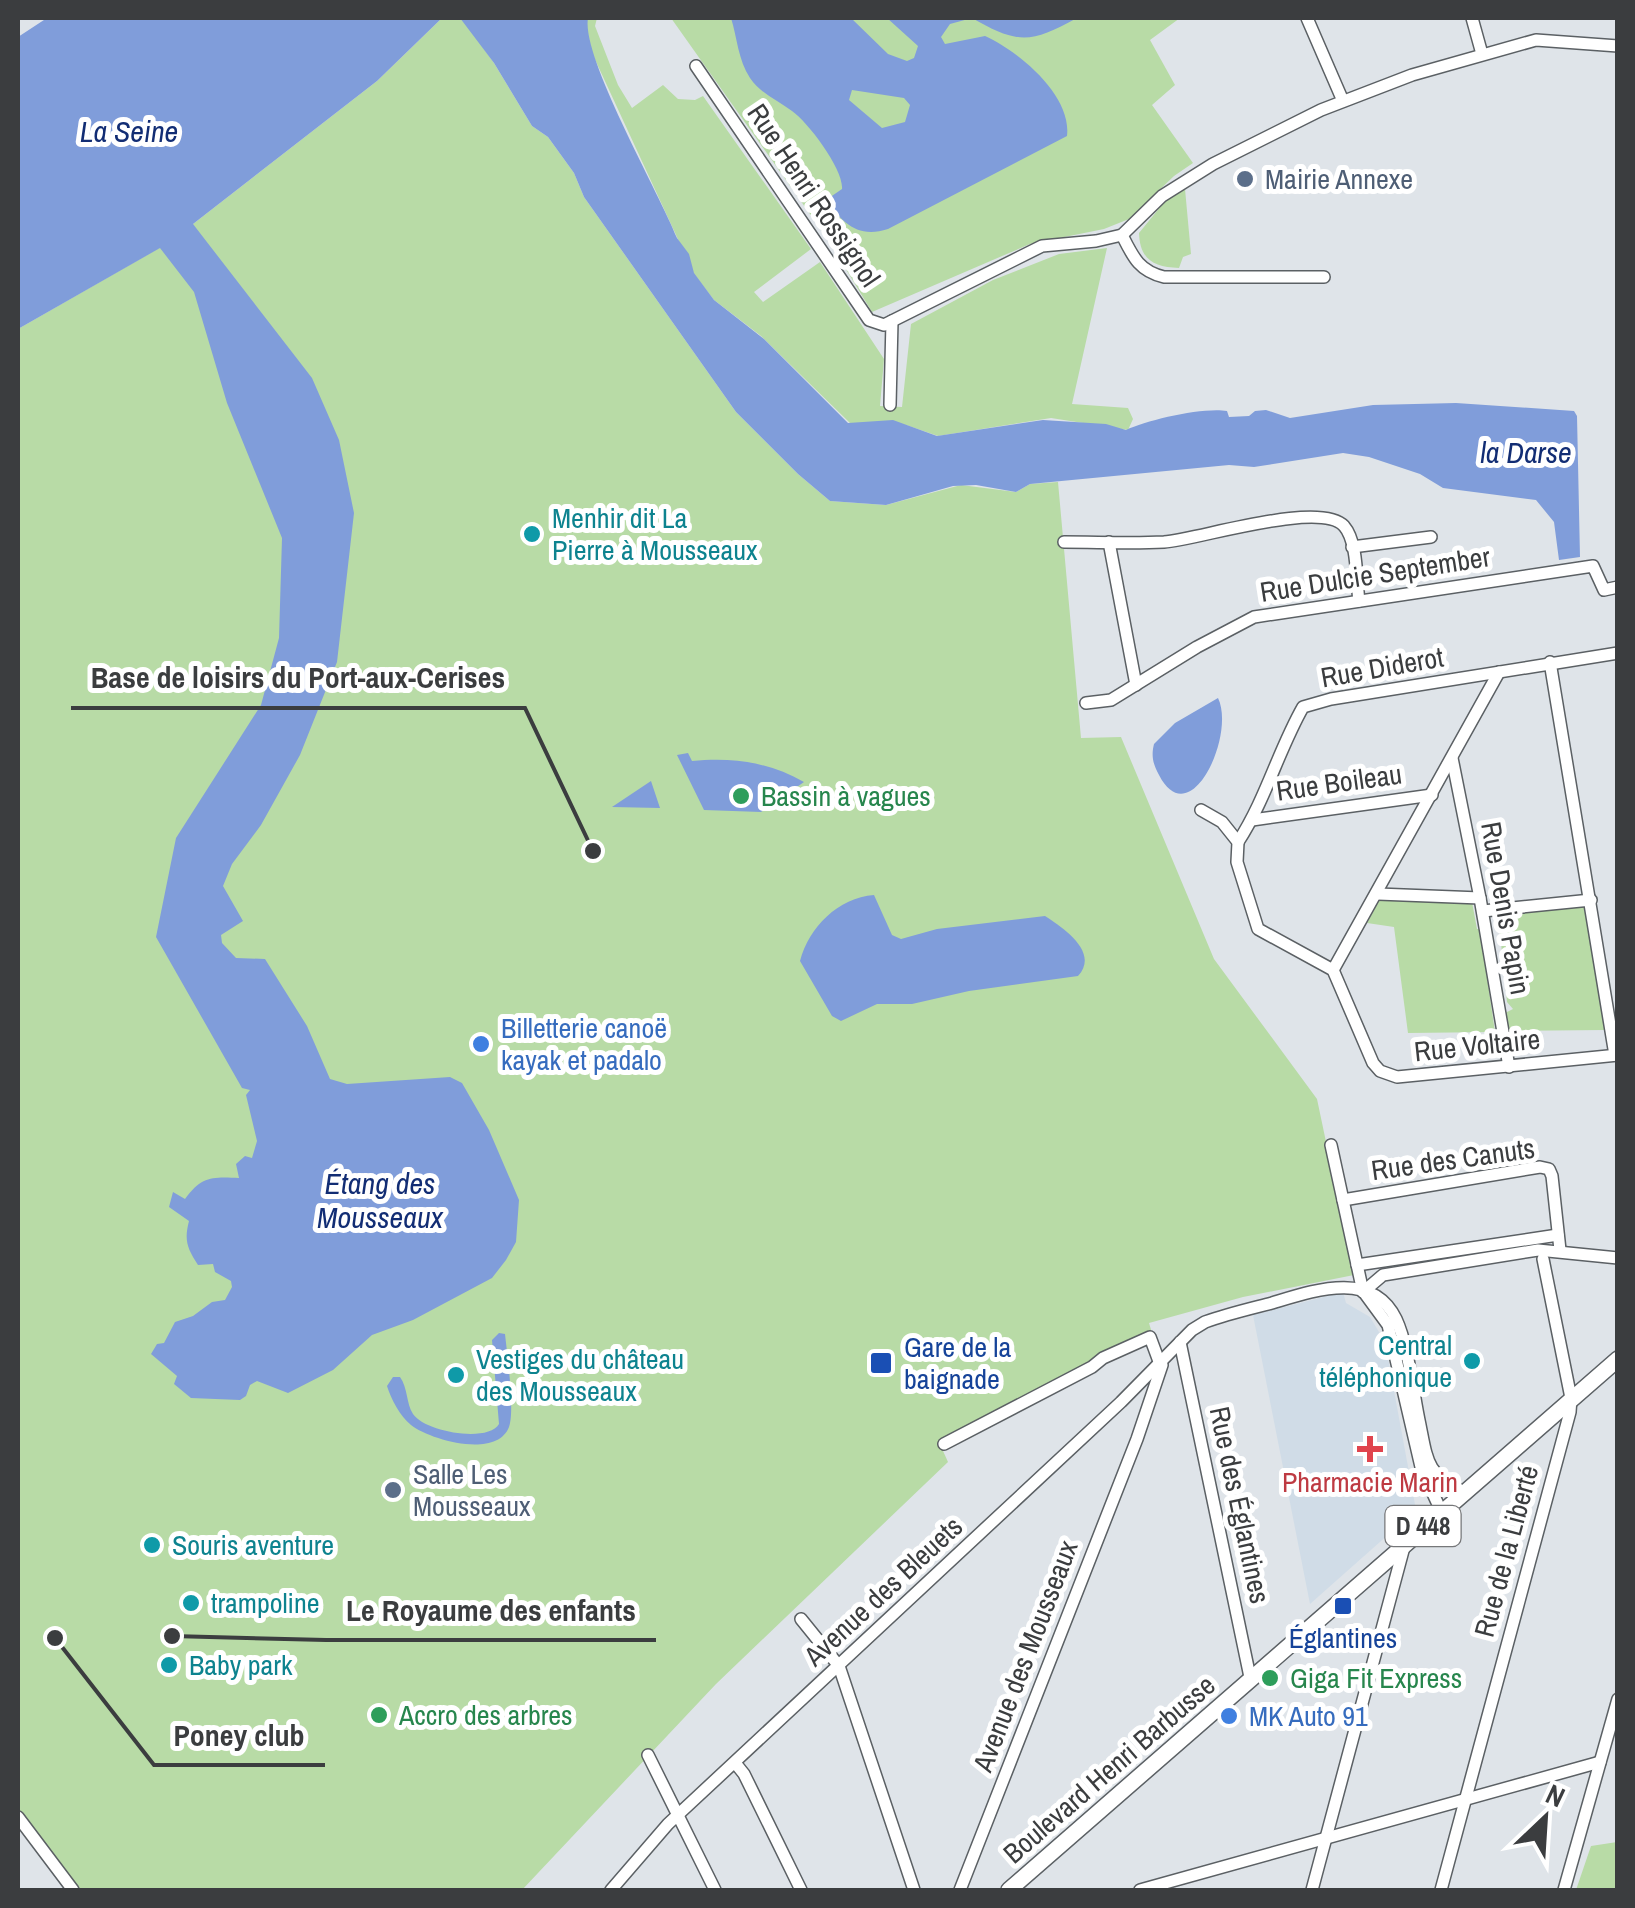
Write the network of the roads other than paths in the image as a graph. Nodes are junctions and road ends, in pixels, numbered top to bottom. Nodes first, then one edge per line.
1 (1307, 18) edge
2 (1472, 18) edge
3 (1618, 46) edge
4 (1482, 54) junction
5 (696, 66) dead end
6 (1344, 102) junction
7 (1122, 235) junction
8 (1324, 276) dead end
9 (892, 321) junction
10 (890, 405) dead end
11 (1431, 538) dead end
12 (1064, 542) dead end
13 (1110, 542) junction
14 (1352, 548) junction
15 (1618, 587) edge
16 (1359, 601) junction
17 (1618, 653) edge
18 (1550, 662) junction
19 (1498, 672) junction
20 (1136, 685) junction
21 (1086, 703) dead end
22 (1452, 758) junction
23 (1432, 794) junction
24 (1201, 810) dead end
25 (1252, 820) junction
26 (1238, 842) junction
27 (1378, 894) junction
28 (1591, 900) junction
29 (1482, 904) junction
30 (1334, 970) junction
31 (1616, 1055) edge
32 (1508, 1067) junction
33 (1330, 1146) dead end
34 (1342, 1200) junction
35 (1558, 1234) junction
36 (1560, 1250) junction
37 (1618, 1258) edge
38 (1543, 1259) dead end
39 (1357, 1265) junction
40 (1363, 1292) junction
41 (1180, 1342) junction
42 (1613, 1360) edge
43 (1162, 1362) junction
44 (1571, 1398) junction
45 (944, 1444) dead end
46 (1462, 1491) junction
47 (1440, 1511) junction
48 (1405, 1542) junction
49 (801, 1618) dead end
50 (839, 1666) junction
51 (1246, 1681) junction
52 (1618, 1698) edge
53 (648, 1754) dead end
54 (1600, 1762) junction
55 (736, 1764) junction
56 (1465, 1798) junction
57 (678, 1816) junction
58 (18, 1817) edge
59 (1326, 1838) junction
60 (1155, 1888) edge
61 (73, 1890) edge
62 (611, 1890) edge
63 (714, 1890) edge
64 (801, 1890) edge
65 (914, 1890) edge
66 (960, 1890) edge
67 (1009, 1890) edge
68 (1140, 1890) edge
69 (1312, 1890) edge
70 (1440, 1890) edge
71 (1564, 1890) edge

1 - 6 street
2 - 4 street
3 - 4 street
4 - 6 street
5 - 9 street, Rue Henri Rossignol
6 - 7 street
7 - 8 street
7 - 9 street
9 - 10 street
11 - 14 street
12 - 13 street
13 - 14 street
13 - 20 street
14 - 16 street
15 - 16 street, Rue Dulcie September
16 - 20 street, Rue Dulcie September
17 - 18 street, Rue Diderot
18 - 19 street, Rue Diderot
18 - 28 street
19 - 22 street
19 - 25 street, Rue Diderot
20 - 21 street, Rue Dulcie September
22 - 23 street
22 - 29 street, Rue Denis Papin
23 - 25 street, Rue Boileau
23 - 27 street
24 - 26 street
25 - 26 street, Rue Diderot
26 - 30 street
27 - 29 street
27 - 30 street
28 - 29 street
28 - 31 street
29 - 32 street, Rue Denis Papin
30 - 32 street, Rue Voltaire
31 - 32 street, Rue Voltaire
33 - 34 street, Rue des Canuts
34 - 35 street, Rue des Canuts
34 - 39 street, Rue des Canuts
35 - 36 street, Rue des Canuts
35 - 39 street
36 - 37 street
36 - 40 street
38 - 44 street
39 - 40 street, Rue des Canuts
40 - 41 street
40 - 46 street
40 - 47 street
41 - 43 street
41 - 51 street, Rue des Églantines
42 - 44 main road, D 448
43 - 45 street
43 - 50 street, Avenue des Bleuets
43 - 66 street, Avenue des Mousseaux
44 - 46 main road, D 448
44 - 56 street, Rue de la Liberté
46 - 47 main road, D 448
47 - 48 main road, D 448
48 - 51 main road, D 448
48 - 59 street
49 - 50 street
50 - 55 street, Avenue des Bleuets
50 - 65 street
51 - 67 main road, Boulevard Henri Barbusse / D 448
52 - 54 street
53 - 57 street
54 - 56 street
54 - 71 street
55 - 57 street, Avenue des Bleuets
55 - 64 street
56 - 59 street
56 - 70 street, Rue de la Liberté
57 - 62 street, Avenue des Bleuets
57 - 63 street
58 - 61 street
59 - 60 street
59 - 69 street
60 - 68 street

